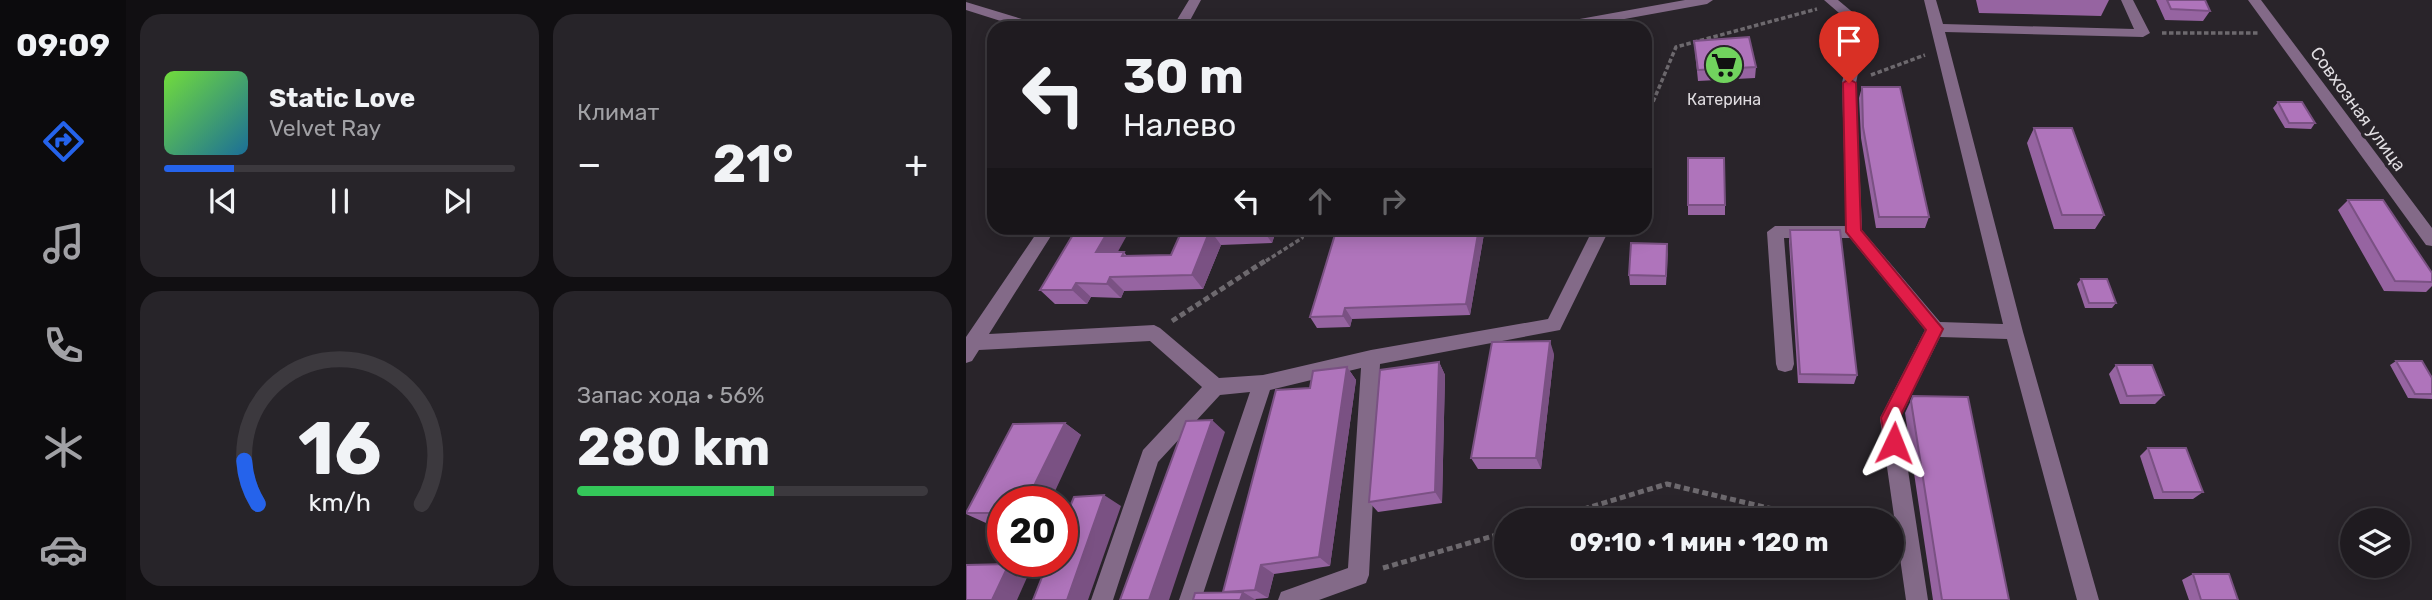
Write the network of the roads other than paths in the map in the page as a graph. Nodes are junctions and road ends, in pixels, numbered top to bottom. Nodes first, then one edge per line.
1 (1195, 0) edge
2 (1707, 0) edge
3 (1930, 0) edge
4 (2127, 0) edge
5 (2254, 0) edge
6 (1832, 2) edge
7 (966, 6) edge
8 (1014, 21) edge
9 (1183, 21) edge
10 (1591, 21) edge
11 (1937, 28) junction
12 (1854, 232) junction
13 (1043, 235) edge
14 (1598, 236) dead end
15 (2432, 240) edge
16 (1935, 329) junction
17 (2014, 332) junction
18 (969, 349) edge
19 (1371, 358) junction
20 (1785, 364) dead end
21 (1263, 383) junction
22 (1215, 387) junction
23 (1102, 600) edge
24 (1190, 600) edge
25 (1289, 600) edge
26 (1917, 600) edge
27 (2088, 600) edge

1 - 9 street
2 - 10 street
3 - 11 street
4 - 11 street
5 - 15 street, Совхозная улица
6 - 12 street
7 - 8 street
11 - 17 street
12 - 16 street
12 - 20 street
13 - 18 street
14 - 19 street
16 - 17 street
16 - 26 street
17 - 27 street
18 - 22 street
19 - 21 street
19 - 25 street
21 - 22 street
21 - 24 street
22 - 23 street

